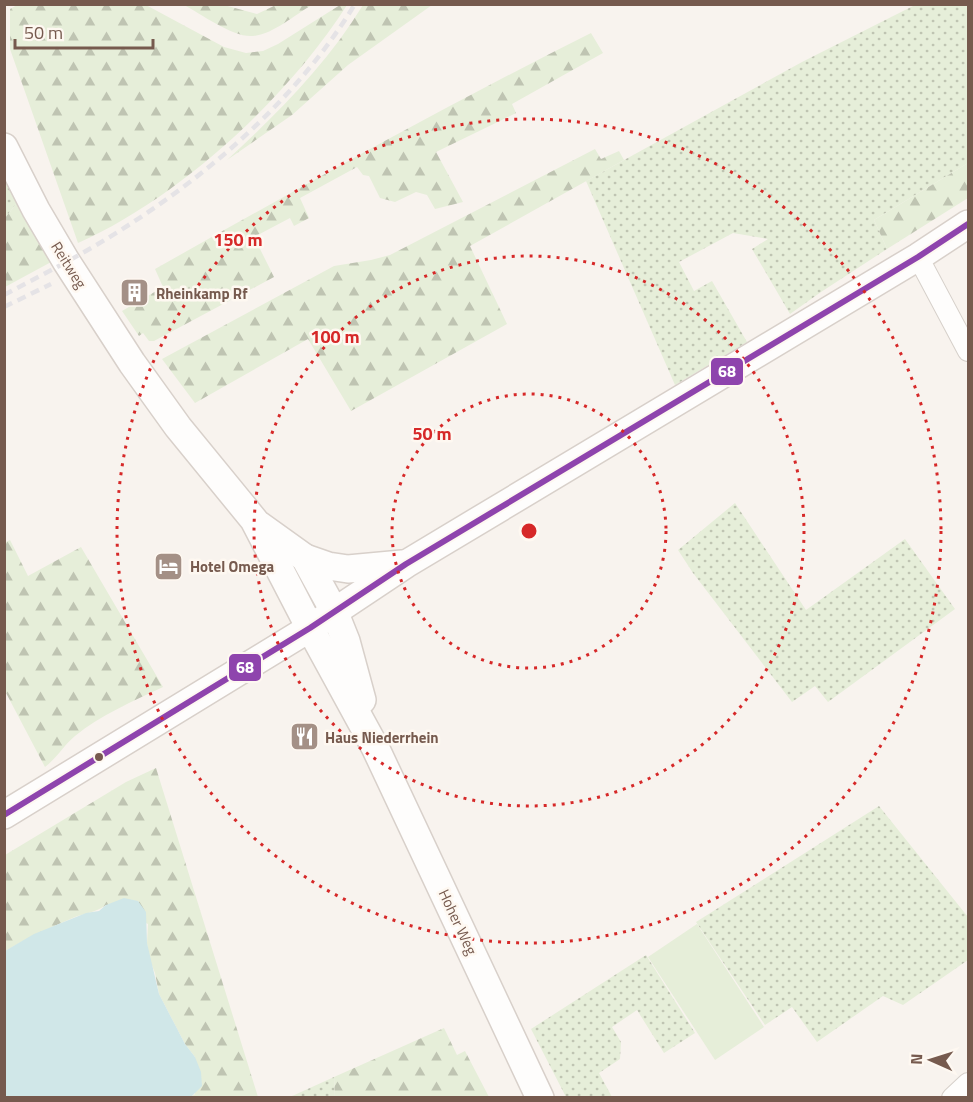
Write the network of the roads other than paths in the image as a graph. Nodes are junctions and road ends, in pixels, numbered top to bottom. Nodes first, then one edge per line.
1 (4, 147) edge
2 (969, 224) edge
3 (918, 257) junction
4 (969, 351) edge
5 (254, 520) junction
6 (305, 558) junction
7 (406, 564) junction
8 (334, 611) junction
9 (310, 628) junction
10 (375, 747) junction
11 (4, 815) edge
12 (969, 1083) edge
13 (540, 1098) edge
14 (952, 1098) edge

1 - 5 main road, Reitweg
2 - 3 main road
3 - 4 street
3 - 7 main road
5 - 6 main road, Reitweg
5 - 9 main road, Reitweg
6 - 7 main road
6 - 8 main road, Reitweg
7 - 8 main road
8 - 9 main road
8 - 10 main road, Hoher Weg
9 - 10 main road, Hoher Weg
9 - 11 main road
10 - 13 main road, Hoher Weg
12 - 14 street

